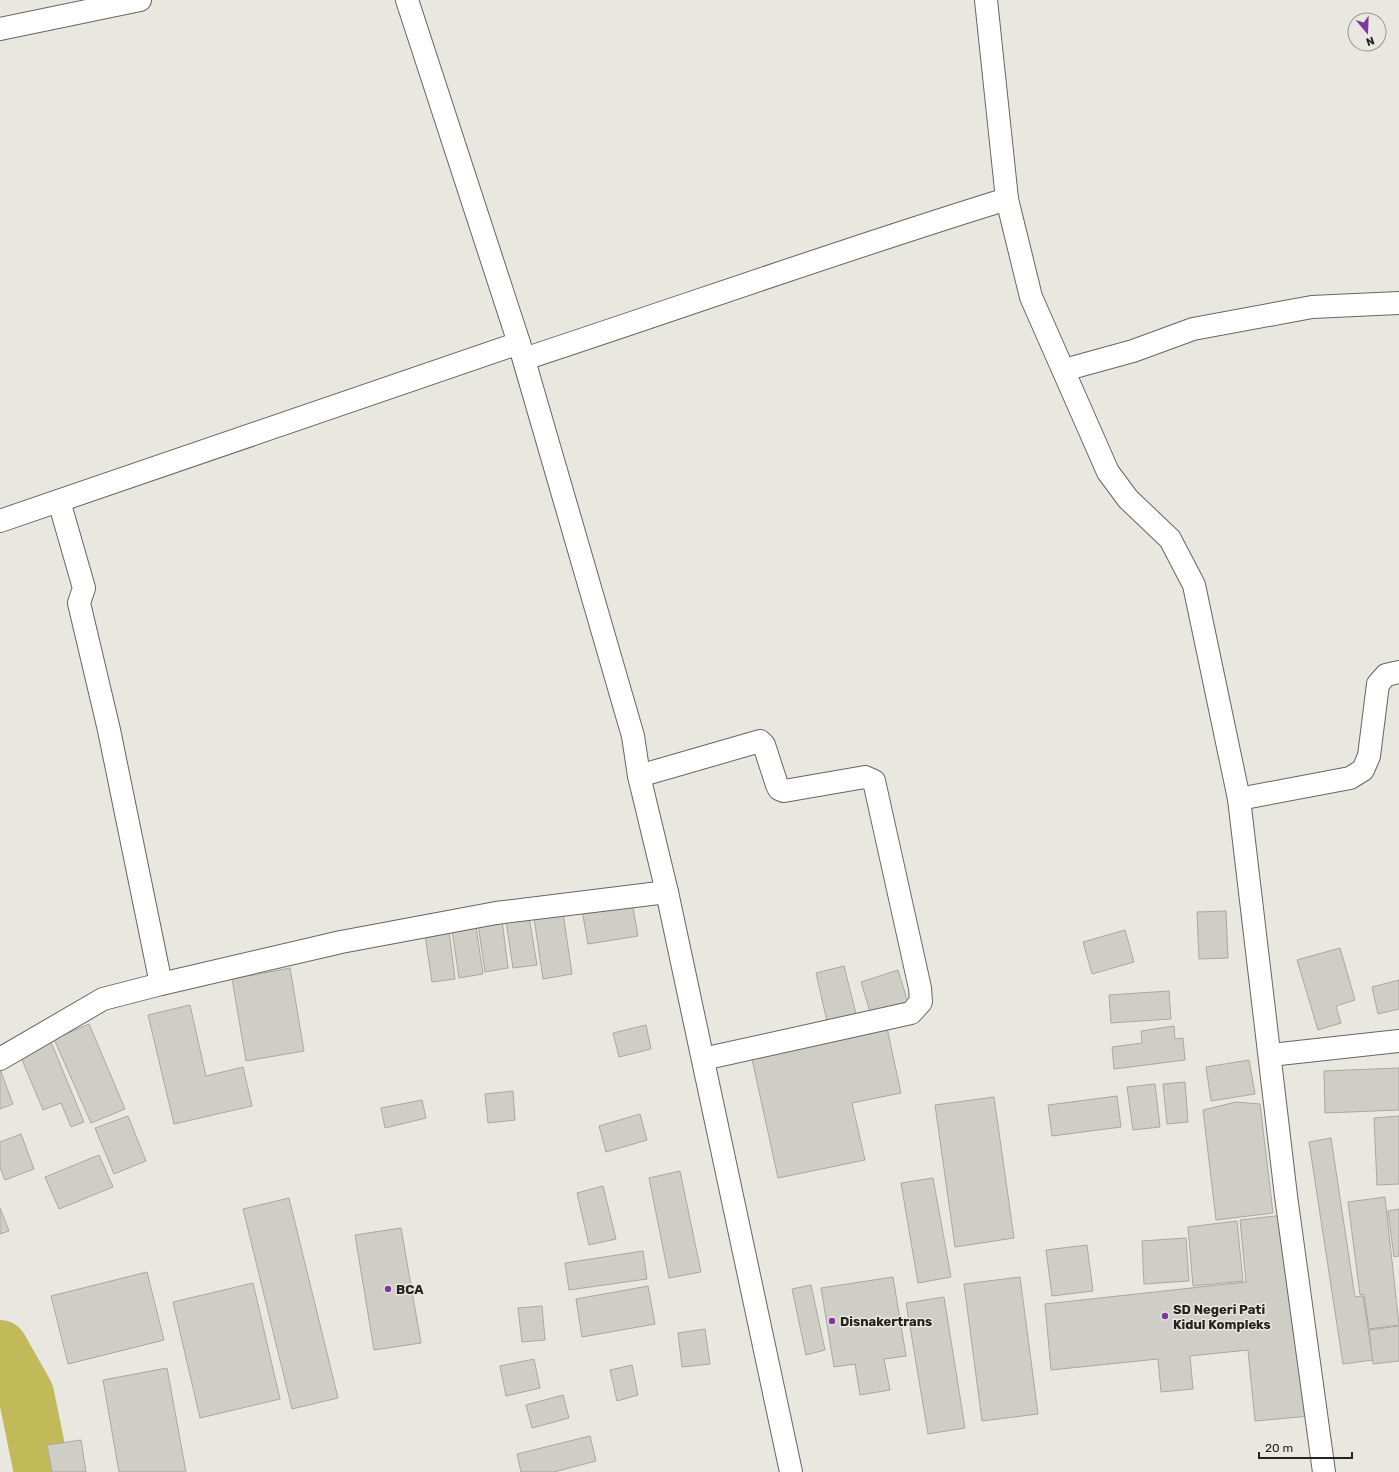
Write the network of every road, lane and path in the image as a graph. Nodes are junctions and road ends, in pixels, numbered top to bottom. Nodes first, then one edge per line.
1 (140, 0) edge
2 (407, 0) edge
3 (986, 0) edge
4 (0, 29) edge
5 (1007, 199) junction
6 (1399, 303) edge
7 (522, 351) junction
8 (1064, 370) junction
9 (59, 501) junction
10 (0, 521) edge
11 (1399, 672) edge
12 (639, 776) junction
13 (1239, 799) junction
14 (667, 892) junction
15 (161, 984) junction
16 (1399, 1040) edge
17 (1270, 1056) junction
18 (0, 1059) edge
19 (703, 1059) junction
20 (791, 1472) edge
21 (1324, 1472) edge

1 - 4 street
2 - 7 street
3 - 5 street
5 - 7 street
5 - 8 street
6 - 8 street
7 - 9 street
7 - 12 street
8 - 13 street
9 - 10 street
9 - 15 street
11 - 13 street
12 - 14 street
12 - 19 street
13 - 17 street
14 - 15 street
14 - 19 street
15 - 18 street
16 - 17 street
17 - 21 street
19 - 20 street

